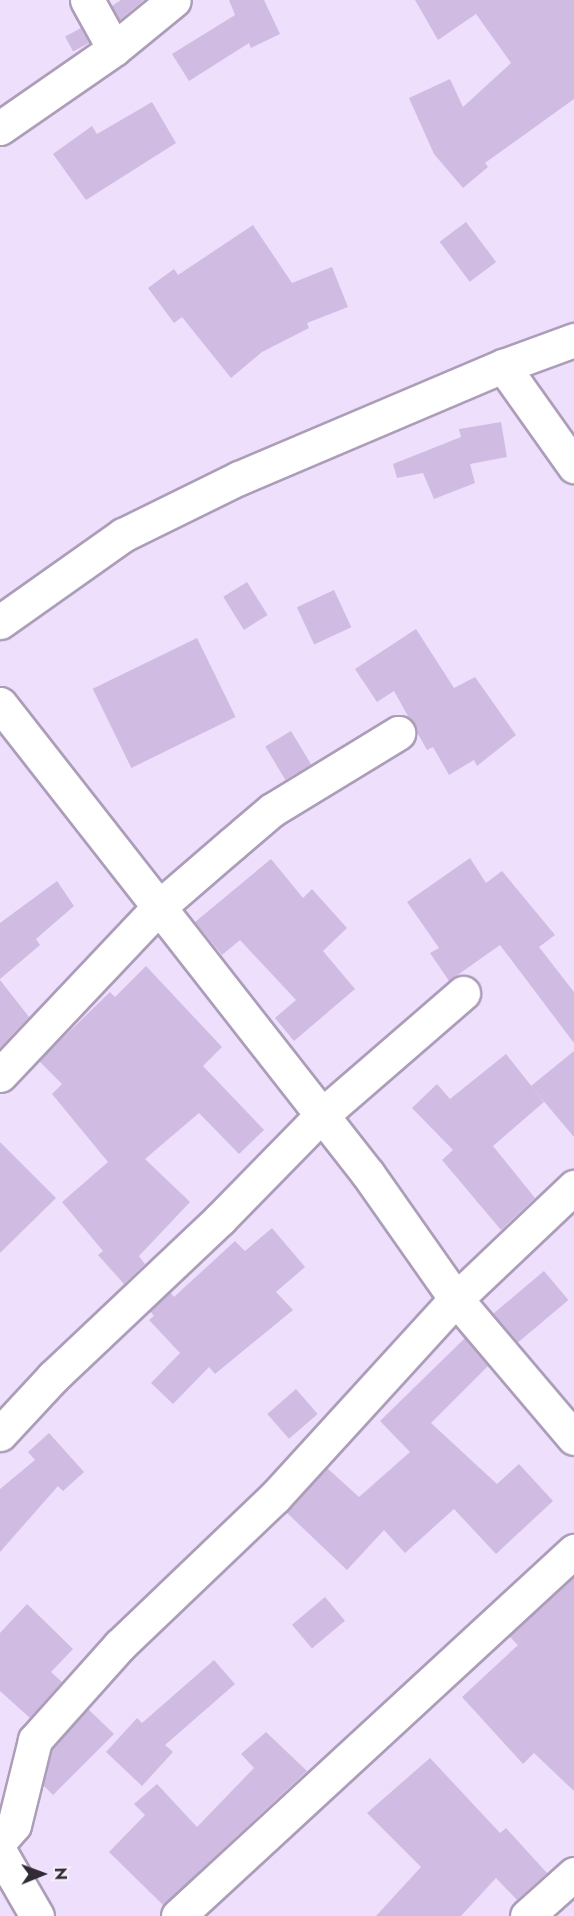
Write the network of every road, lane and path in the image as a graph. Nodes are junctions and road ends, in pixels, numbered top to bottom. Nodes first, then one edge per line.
1 (87, 0) edge
2 (174, 0) edge
3 (114, 49) junction
4 (0, 128) edge
5 (574, 340) edge
6 (503, 366) junction
7 (574, 466) edge
8 (0, 622) edge
9 (4, 720) edge
10 (398, 734) dead end
11 (159, 907) junction
12 (463, 993) dead end
13 (0, 1074) edge
14 (321, 1116) junction
15 (574, 1187) edge
16 (456, 1299) junction
17 (0, 1434) edge
18 (574, 1438) edge
19 (574, 1551) edge
20 (0, 1841) edge
21 (0, 1852) edge
22 (574, 1874) edge
23 (37, 1916) edge
24 (178, 1916) edge
25 (527, 1916) edge

1 - 3 street
2 - 3 street
3 - 4 street
5 - 6 street
6 - 7 street
6 - 8 street
9 - 11 street
10 - 11 street
11 - 13 street
11 - 14 street
12 - 14 street
14 - 16 street
14 - 17 street
15 - 16 street
16 - 18 street
16 - 20 street
19 - 24 street
21 - 23 street
22 - 25 street

